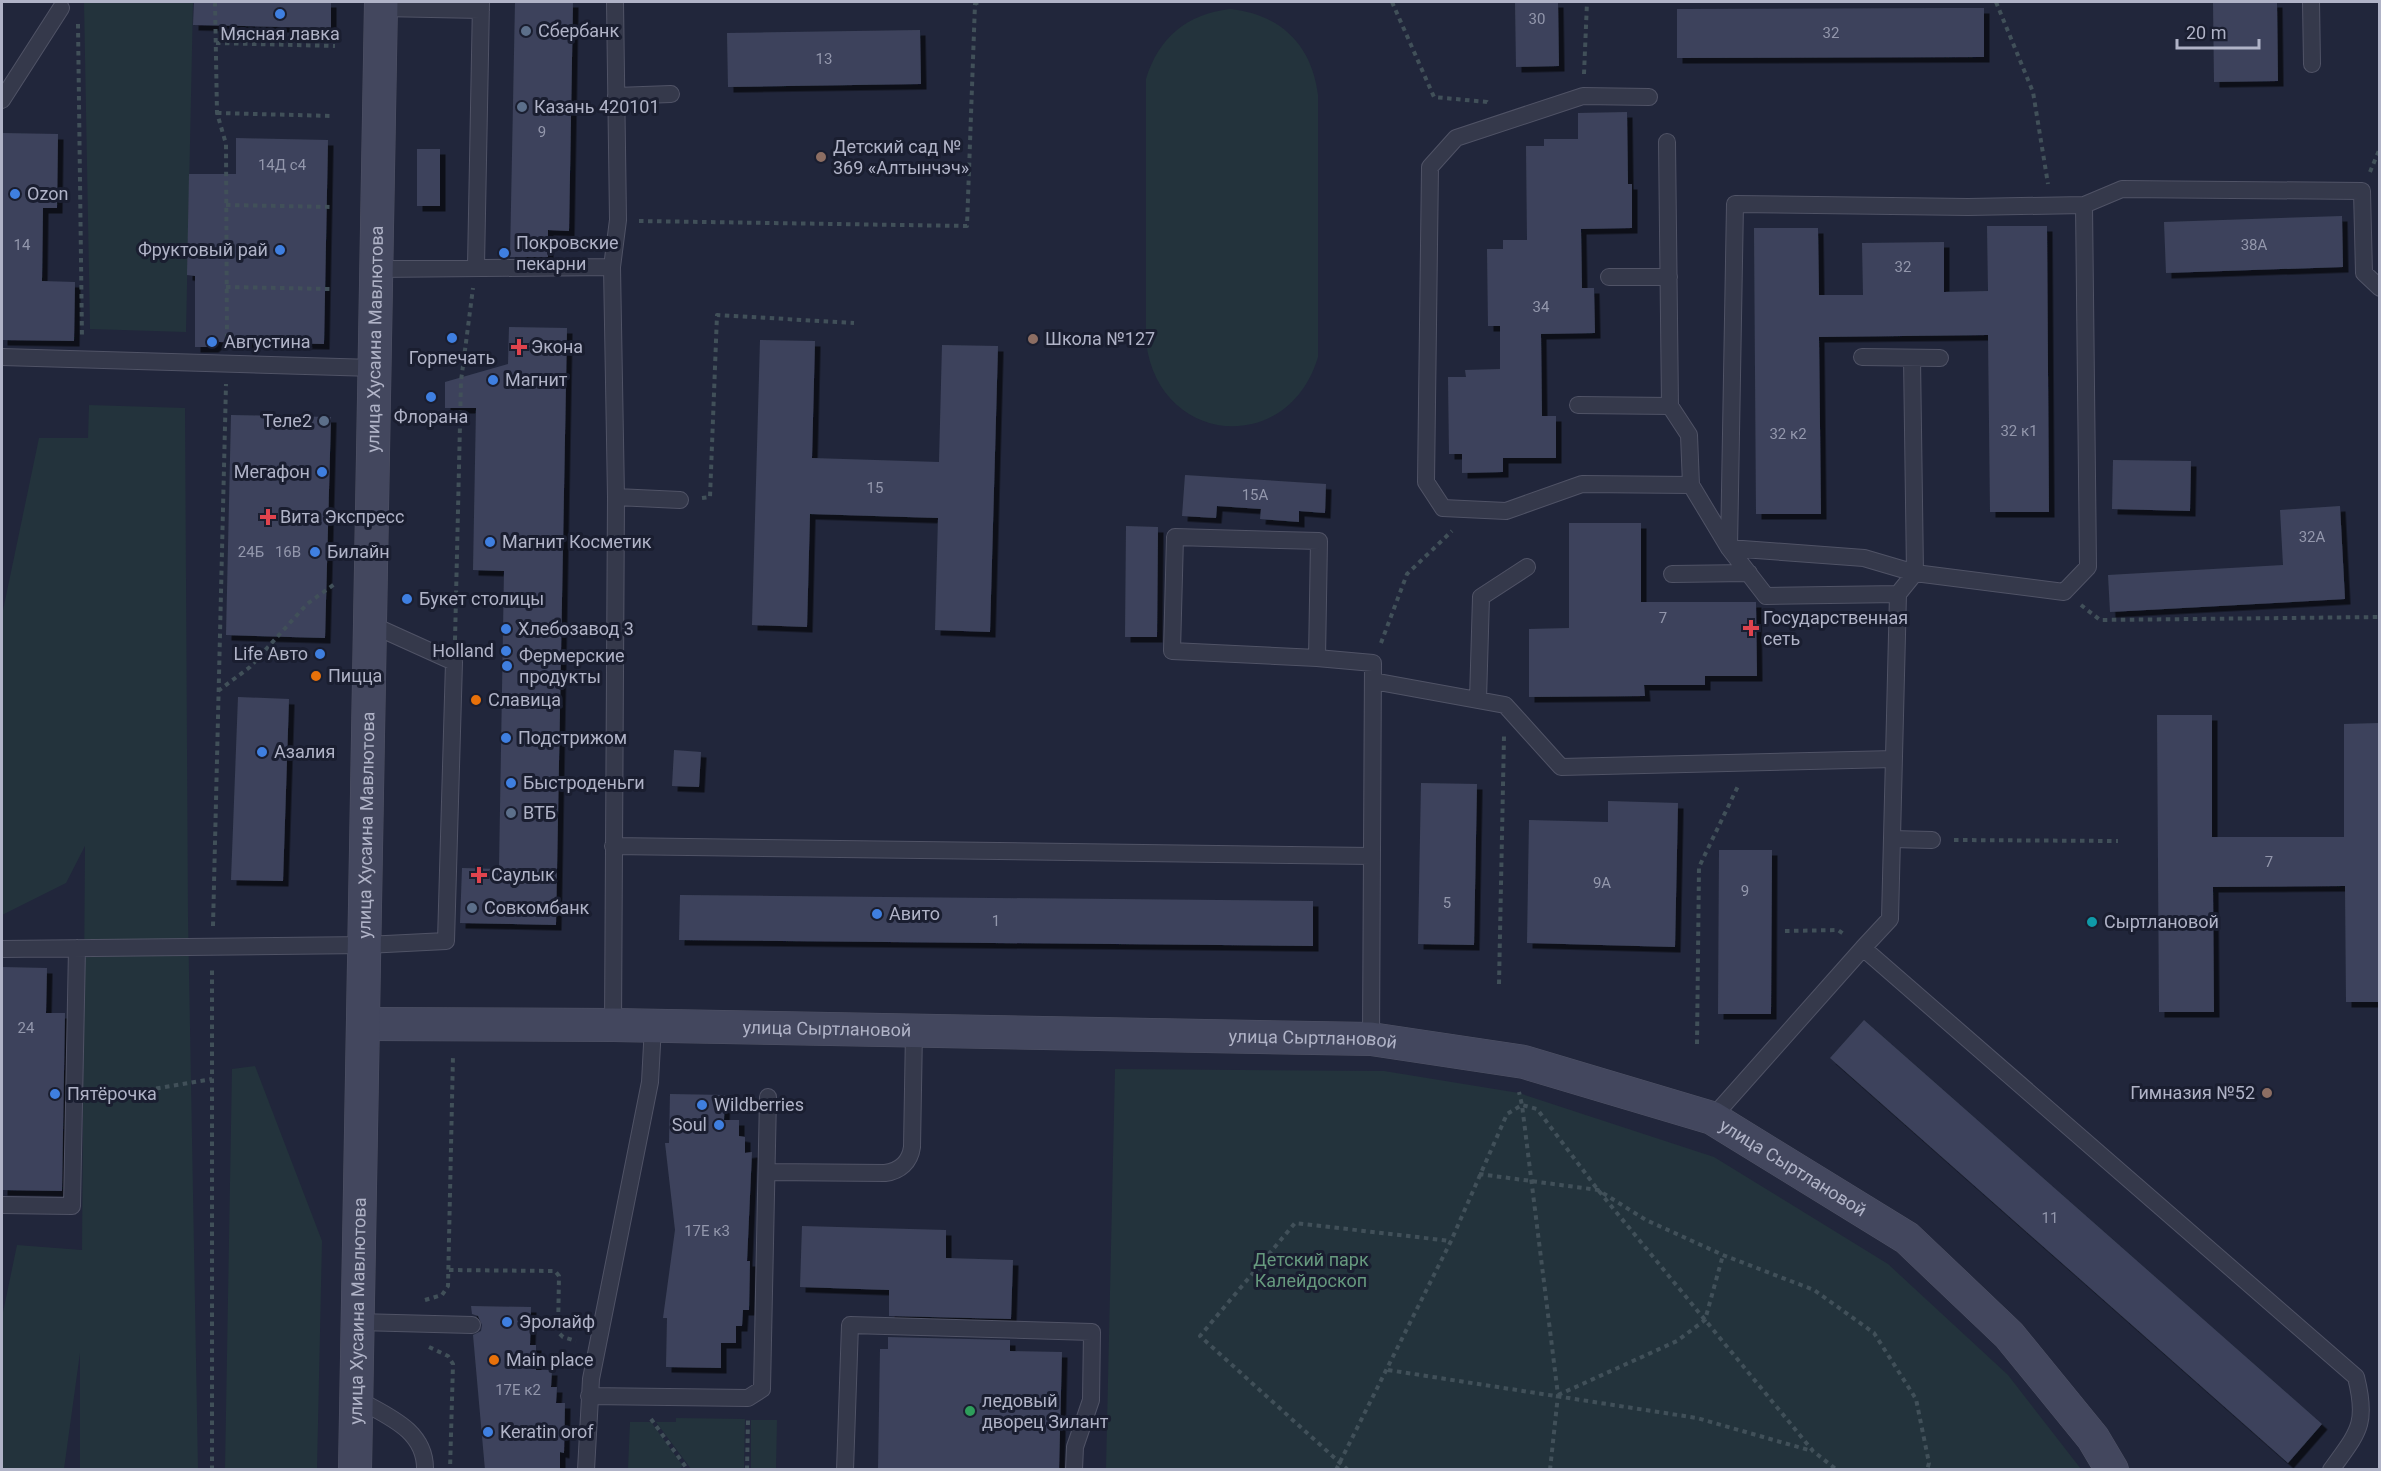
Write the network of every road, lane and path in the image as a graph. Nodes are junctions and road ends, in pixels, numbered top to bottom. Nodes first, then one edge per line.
1 (215, 2) edge
2 (615, 2) edge
3 (979, 2) edge
4 (1392, 2) edge
5 (1587, 2) edge
6 (1996, 2) edge
7 (2311, 2) edge
8 (381, 5) edge
9 (481, 6) edge
10 (61, 8) dead end
11 (78, 14) dead end
12 (216, 43) junction
13 (335, 46) dead end
14 (2312, 64) dead end
15 (671, 94) dead end
16 (616, 96) junction
17 (1583, 96) junction
18 (1649, 97) dead end
19 (2, 100) edge
20 (217, 113) junction
21 (334, 116) dead end
22 (1510, 121) junction
23 (1667, 142) dead end
24 (226, 205) junction
25 (2084, 205) junction
26 (2051, 206) junction
27 (332, 207) dead end
28 (618, 220) junction
29 (476, 266) junction
30 (612, 267) junction
31 (375, 268) junction
32 (1609, 277) dead end
33 (1669, 277) junction
34 (226, 287) junction
35 (2379, 288) edge
36 (331, 289) dead end
37 (854, 323) dead end
38 (2, 357) edge
39 (1862, 357) dead end
40 (1912, 358) junction
41 (1940, 358) dead end
42 (82, 360) junction
43 (226, 364) junction
44 (374, 368) junction
45 (1578, 405) dead end
46 (1670, 406) junction
47 (1691, 485) junction
48 (616, 497) junction
49 (680, 500) joint
50 (1474, 510) junction
51 (1729, 548) junction
52 (1527, 567) dead end
53 (1672, 573) dead end
54 (1749, 573) junction
55 (1915, 573) junction
56 (336, 583) dead end
57 (2064, 592) junction
58 (1898, 594) junction
59 (2379, 617) edge
60 (370, 624) junction
61 (1317, 658) junction
62 (454, 662) junction
63 (1373, 663) junction
64 (1373, 681) junction
65 (219, 691) junction
66 (1478, 700) junction
67 (1505, 705) junction
68 (1894, 759) junction
69 (1750, 762) junction
70 (1892, 839) junction
71 (1932, 840) joint
72 (2118, 842) dead end
73 (613, 846) junction
74 (1372, 856) junction
75 (1785, 931) dead end
76 (366, 945) junction
77 (212, 946) junction
78 (76, 948) junction
79 (1863, 948) junction
80 (2, 949) edge
81 (1499, 984) dead end
82 (365, 1024) junction
83 (613, 1025) junction
84 (653, 1026) junction
85 (914, 1031) junction
86 (1371, 1039) junction
87 (1697, 1044) dead end
88 (453, 1055) dead end
89 (212, 1079) junction
90 (1518, 1085) dead end
91 (768, 1097) dead end
92 (74, 1102) junction
93 (1522, 1105) junction
94 (1712, 1118) junction
95 (767, 1172) junction
96 (1479, 1174) junction
97 (1532, 1182) junction
98 (1598, 1190) junction
99 (2, 1205) edge
100 (1451, 1241) junction
101 (1723, 1255) junction
102 (449, 1270) junction
103 (417, 1302) dead end
104 (1705, 1320) junction
105 (358, 1322) junction
106 (472, 1325) dead end
107 (423, 1344) dead end
108 (597, 1348) junction
109 (1388, 1370) junction
110 (1558, 1395) junction
111 (589, 1396) junction
112 (634, 1397) junction
113 (748, 1398) junction
114 (357, 1399) junction
115 (1813, 1451) junction
116 (1339, 1463) junction
117 (212, 1470) edge
118 (355, 1470) edge
119 (425, 1470) edge
120 (450, 1470) edge
121 (586, 1470) edge
122 (688, 1470) edge
123 (747, 1470) edge
124 (845, 1470) edge
125 (1074, 1470) edge
126 (1336, 1470) edge
127 (1348, 1470) edge
128 (1550, 1470) edge
129 (1837, 1470) edge
130 (1927, 1470) edge
131 (2112, 1470) edge
132 (2331, 1470) edge

1 - 12 path
2 - 16 lane
3 - 28 path
4 - 22 path
5 - 17 path
6 - 26 path
7 - 14 lane
8 - 9 lane
8 - 31 street, улица Хусаина Мавлютова
9 - 29 lane
10 - 19 lane
11 - 42 path
12 - 13 path
12 - 20 path
15 - 16 lane
16 - 28 lane
17 - 18 lane
17 - 22 lane
20 - 21 path
20 - 24 path
22 - 50 lane
23 - 33 lane
24 - 27 path
24 - 34 path
25 - 26 lane
25 - 35 lane
25 - 57 lane
26 - 51 lane
28 - 30 lane
29 - 30 lane
29 - 31 lane
29 - 62 path
30 - 48 lane
31 - 44 street, улица Хусаина Мавлютова
32 - 33 lane
33 - 46 lane
34 - 36 path
34 - 43 path
37 - 49 path
38 - 42 lane
39 - 40 lane
40 - 41 lane
40 - 55 lane
42 - 43 lane
43 - 44 lane
43 - 65 path
44 - 60 street, улица Хусаина Мавлютова
45 - 46 lane
46 - 47 lane
47 - 50 lane
47 - 51 lane
48 - 49 lane
48 - 73 lane
50 - 63 path
51 - 54 lane
51 - 55 lane
52 - 66 lane
53 - 54 lane
54 - 58 lane
55 - 57 lane
55 - 58 lane
56 - 65 path
57 - 59 path
58 - 68 lane
60 - 62 lane
60 - 76 street, улица Хусаина Мавлютова
61 - 61 lane
61 - 63 lane
62 - 76 lane
63 - 64 lane
64 - 66 lane
64 - 74 lane
65 - 77 path
66 - 67 lane
67 - 69 lane
67 - 81 path
68 - 69 lane
68 - 70 lane
69 - 87 path
70 - 71 lane
70 - 79 lane
71 - 72 path
73 - 74 lane
73 - 83 lane
74 - 86 lane
75 - 79 path
76 - 77 lane
76 - 82 street, улица Хусаина Мавлютова
77 - 78 lane
77 - 89 path
78 - 80 lane
78 - 92 lane
79 - 94 lane
79 - 132 lane
82 - 83 street, улица Сыртлановой
82 - 105 street, улица Хусаина Мавлютова
83 - 84 street, улица Сыртлановой
84 - 85 street, улица Сыртлановой
84 - 108 lane
85 - 86 street, улица Сыртлановой
85 - 95 lane
86 - 94 street, улица Сыртлановой
88 - 102 path
89 - 92 path
89 - 117 path
90 - 93 path
91 - 95 lane
92 - 99 lane
93 - 96 path
93 - 97 path
93 - 98 path
94 - 131 street, улица Сыртлановой
95 - 113 lane
96 - 97 path
96 - 100 path
97 - 98 path
97 - 110 path
98 - 101 path
98 - 104 path
100 - 109 path
100 - 116 path
101 - 104 path
101 - 130 path
102 - 103 path
102 - 108 path
104 - 110 path
104 - 115 path
105 - 106 lane
105 - 114 street, улица Хусаина Мавлютова
107 - 120 path
108 - 111 lane
109 - 110 path
109 - 116 path
110 - 115 path
110 - 128 path
111 - 112 lane
111 - 121 lane
112 - 113 lane
112 - 122 path
113 - 123 path
114 - 118 street, улица Хусаина Мавлютова
114 - 119 lane
115 - 129 path
116 - 126 path
116 - 127 path
124 - 125 lane

